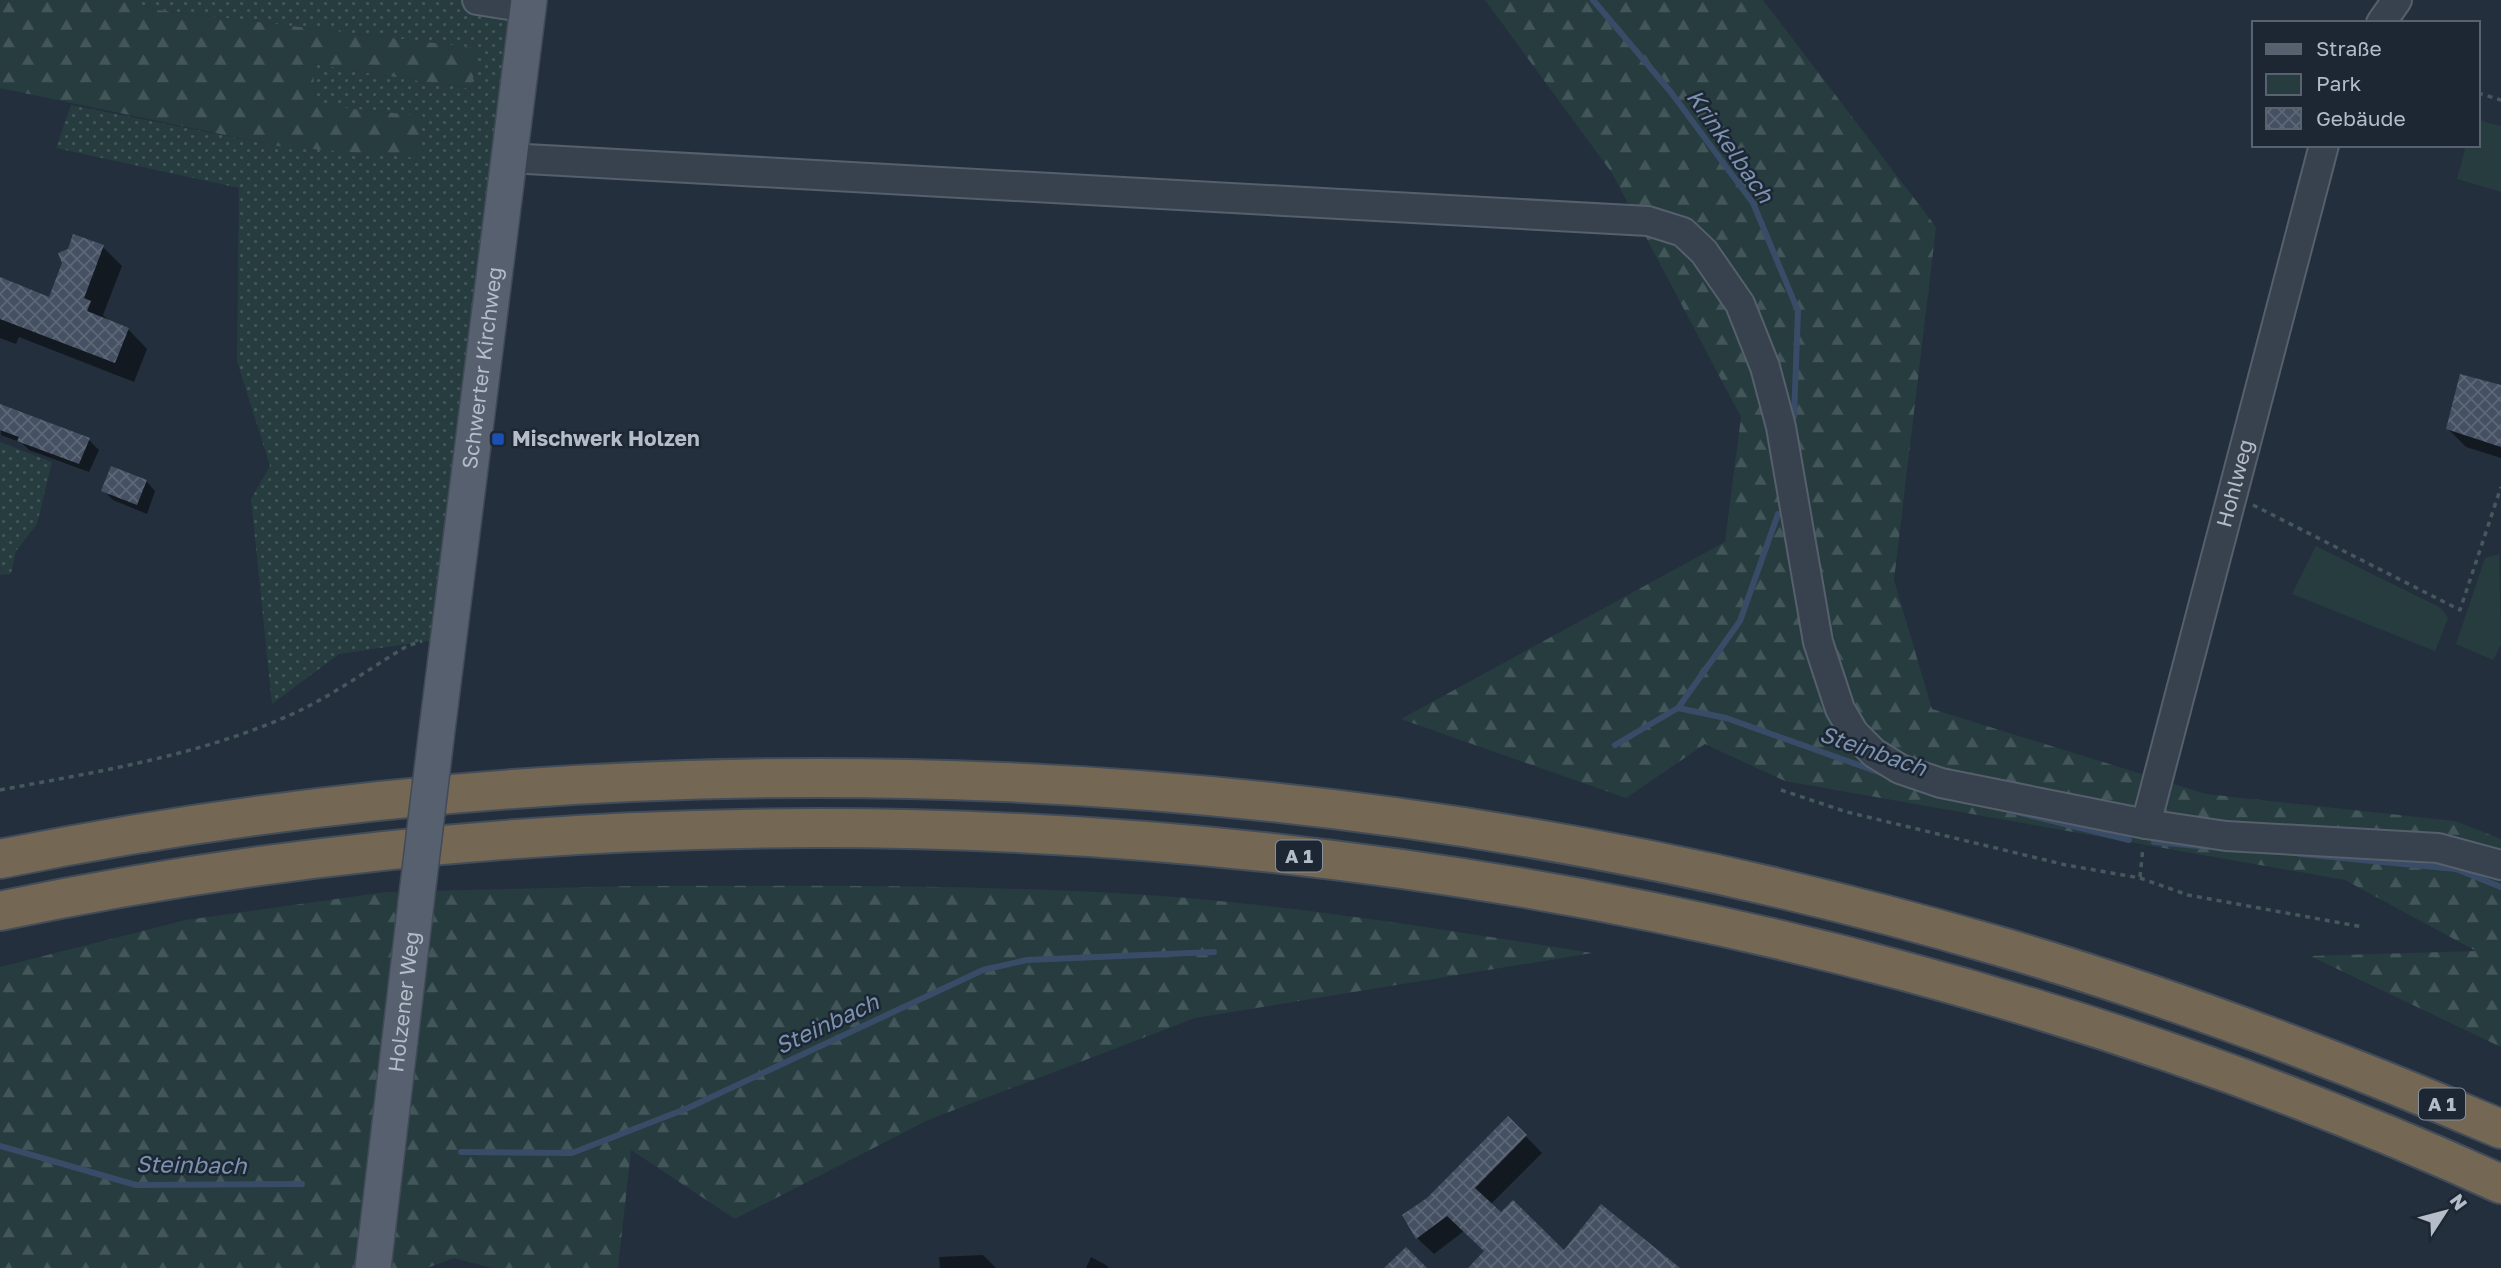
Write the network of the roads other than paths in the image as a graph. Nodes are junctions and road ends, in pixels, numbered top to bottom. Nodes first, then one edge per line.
1 (477, 0) edge
2 (2397, 0) edge
3 (529, 4) edge
4 (2382, 21) edge
5 (2323, 147) edge
6 (508, 158) junction
7 (436, 738) joint
8 (2146, 824) junction
9 (0, 859) edge
10 (2501, 865) edge
11 (0, 911) edge
12 (2501, 1129) edge
13 (2501, 1184) edge
14 (373, 1268) edge

1 - 3 street
2 - 4 street
3 - 6 main road, Schwerter Kirchweg
5 - 8 street, Hohlweg
6 - 7 main road, Schwerter Kirchweg
6 - 8 street
7 - 14 main road, Holzener Weg, bridge
8 - 10 street
9 - 12 highway, A 1
11 - 13 highway, A 1

